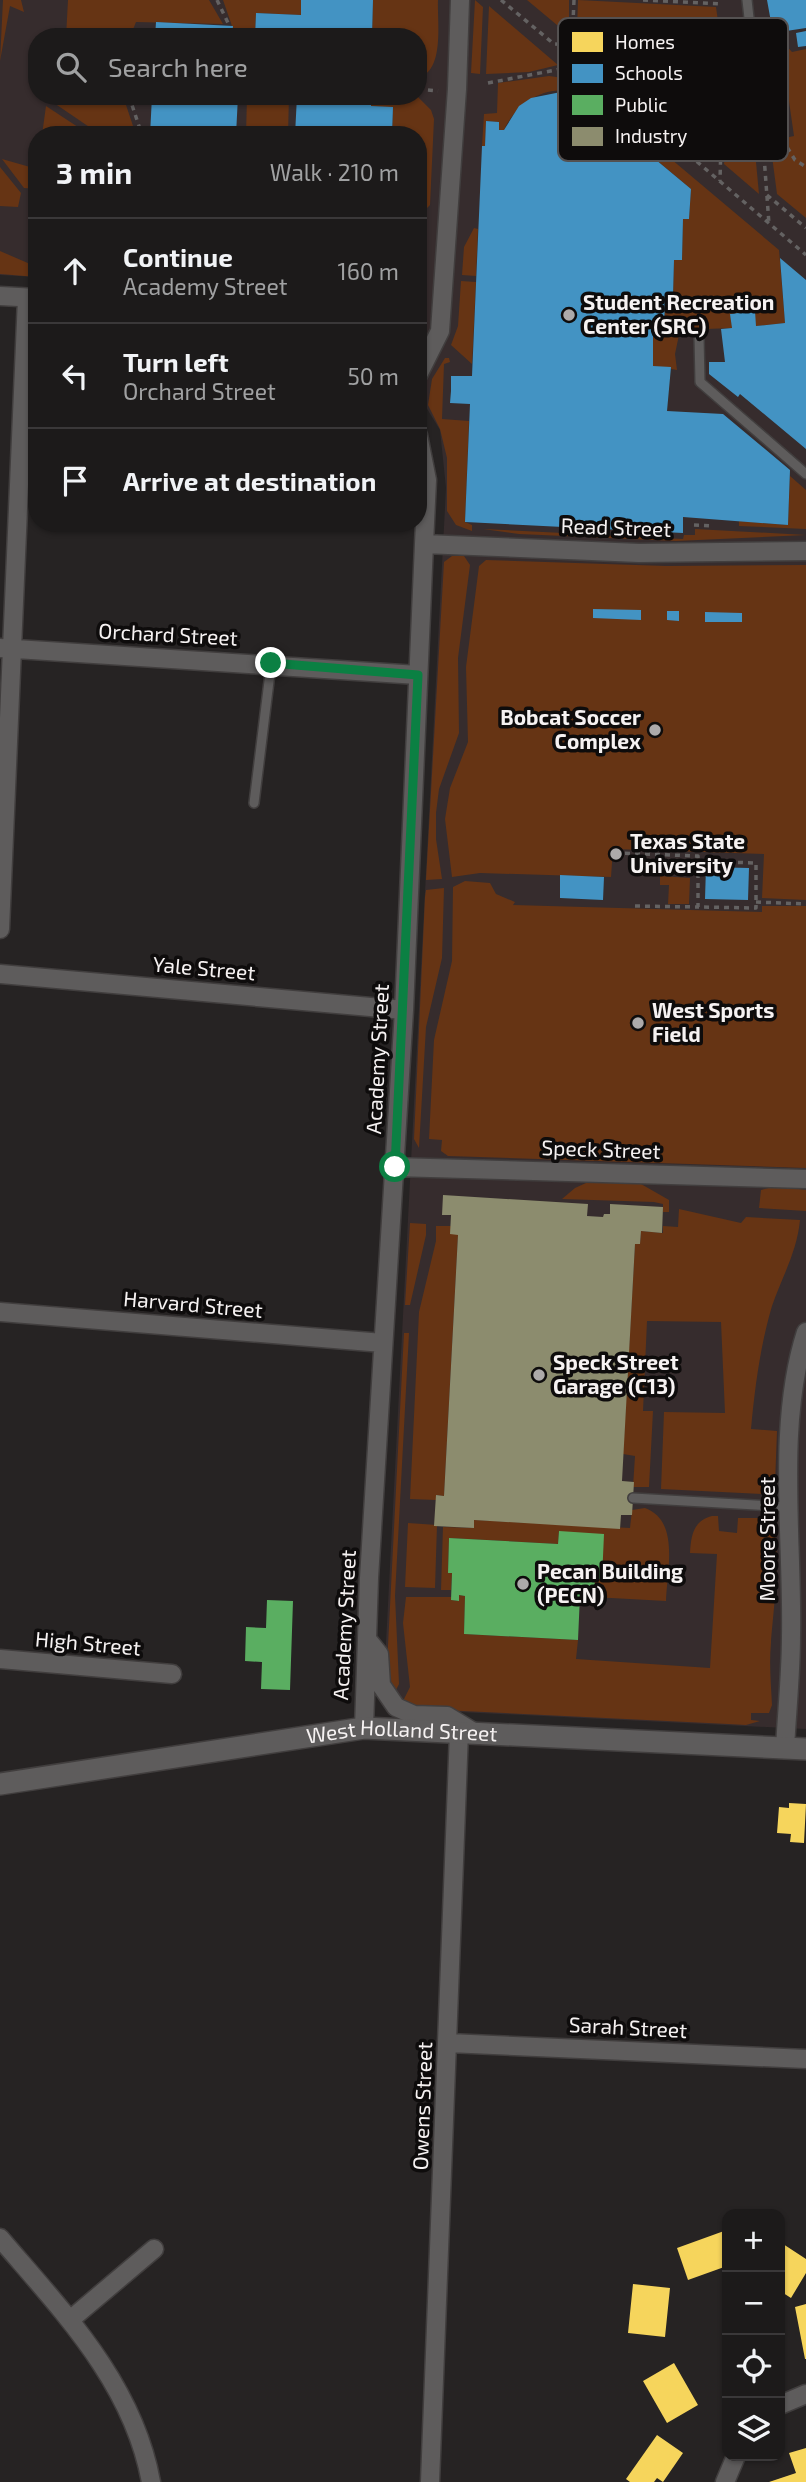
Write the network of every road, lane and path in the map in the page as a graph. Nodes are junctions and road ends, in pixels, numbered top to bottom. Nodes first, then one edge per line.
1 (217, 0) edge
2 (460, 0) edge
3 (501, 0) edge
4 (574, 0) edge
5 (643, 0) edge
6 (747, 0) edge
7 (679, 1) edge
8 (722, 5) dead end
9 (573, 18) edge
10 (749, 18) edge
11 (229, 25) dead end
12 (558, 44) edge
13 (558, 70) edge
14 (488, 83) dead end
15 (427, 90) edge
16 (438, 91) dead end
17 (132, 105) edge
18 (139, 126) edge
19 (788, 149) edge
20 (697, 161) edge
21 (721, 161) edge
22 (764, 161) edge
23 (806, 167) edge
24 (720, 181) junction
25 (767, 195) junction
26 (769, 223) junction
27 (806, 228) edge
28 (806, 255) edge
29 (0, 296) edge
30 (28, 298) edge
31 (699, 337) dead end
32 (28, 352) edge
33 (427, 357) edge
34 (806, 474) edge
35 (694, 525) dead end
36 (713, 526) dead end
37 (425, 532) edge
38 (424, 544) junction
39 (806, 551) edge
40 (6, 649) edge
41 (271, 663) junction
42 (418, 675) junction
43 (254, 803) dead end
44 (615, 853) dead end
45 (698, 861) junction
46 (755, 902) junction
47 (806, 904) edge
48 (635, 906) dead end
49 (698, 907) junction
50 (0, 929) edge
51 (0, 974) edge
52 (404, 1010) junction
53 (395, 1167) junction
54 (806, 1180) edge
55 (0, 1312) edge
56 (806, 1332) edge
57 (383, 1343) junction
58 (633, 1499) dead end
59 (790, 1507) junction
60 (367, 1639) junction
61 (0, 1659) edge
62 (172, 1674) dead end
63 (364, 1728) junction
64 (467, 1732) junction
65 (796, 1748) edge
66 (0, 1784) edge
67 (449, 2043) junction
68 (806, 2059) edge
69 (0, 2238) edge
70 (154, 2249) dead end
71 (69, 2320) junction
72 (806, 2394) edge
73 (785, 2403) edge
74 (734, 2461) edge
75 (151, 2482) edge
76 (430, 2482) edge
77 (725, 2482) edge

1 - 11 path
2 - 33 street
3 - 12 path
4 - 9 path
5 - 7 path
6 - 10 lane
7 - 8 path
13 - 14 path
15 - 16 path
17 - 18 path
19 - 23 path
20 - 24 path
21 - 24 path
22 - 25 path
24 - 26 path
25 - 26 path
25 - 27 path
26 - 28 path
29 - 30 street
31 - 34 lane
32 - 40 street
35 - 36 path
37 - 38 street, Academy Street
38 - 39 street, Read Street
38 - 42 street, Academy Street
40 - 41 street, Orchard Street
40 - 50 street
41 - 42 street, Orchard Street
41 - 43 lane
42 - 52 street, Academy Street
44 - 45 path
45 - 46 path
45 - 49 path
46 - 47 path
46 - 49 path
48 - 49 path
51 - 52 street, Yale Street
52 - 53 street, Academy Street
53 - 54 street, Speck Street
53 - 57 street, Academy Street
55 - 57 street, Harvard Street
56 - 59 street, Moore Street
57 - 60 street, Academy Street
58 - 59 lane
59 - 65 street, Moore Street
60 - 63 street, Academy Street
60 - 64 street
61 - 62 street, High Street
63 - 64 street, West Holland Street
63 - 66 street, West Holland Street
64 - 65 street, West Holland Street
64 - 67 street, Owens Street
67 - 68 street, Sarah Street
67 - 76 street, Owens Street
69 - 71 street
70 - 71 street
71 - 75 street
72 - 73 street
74 - 77 street

